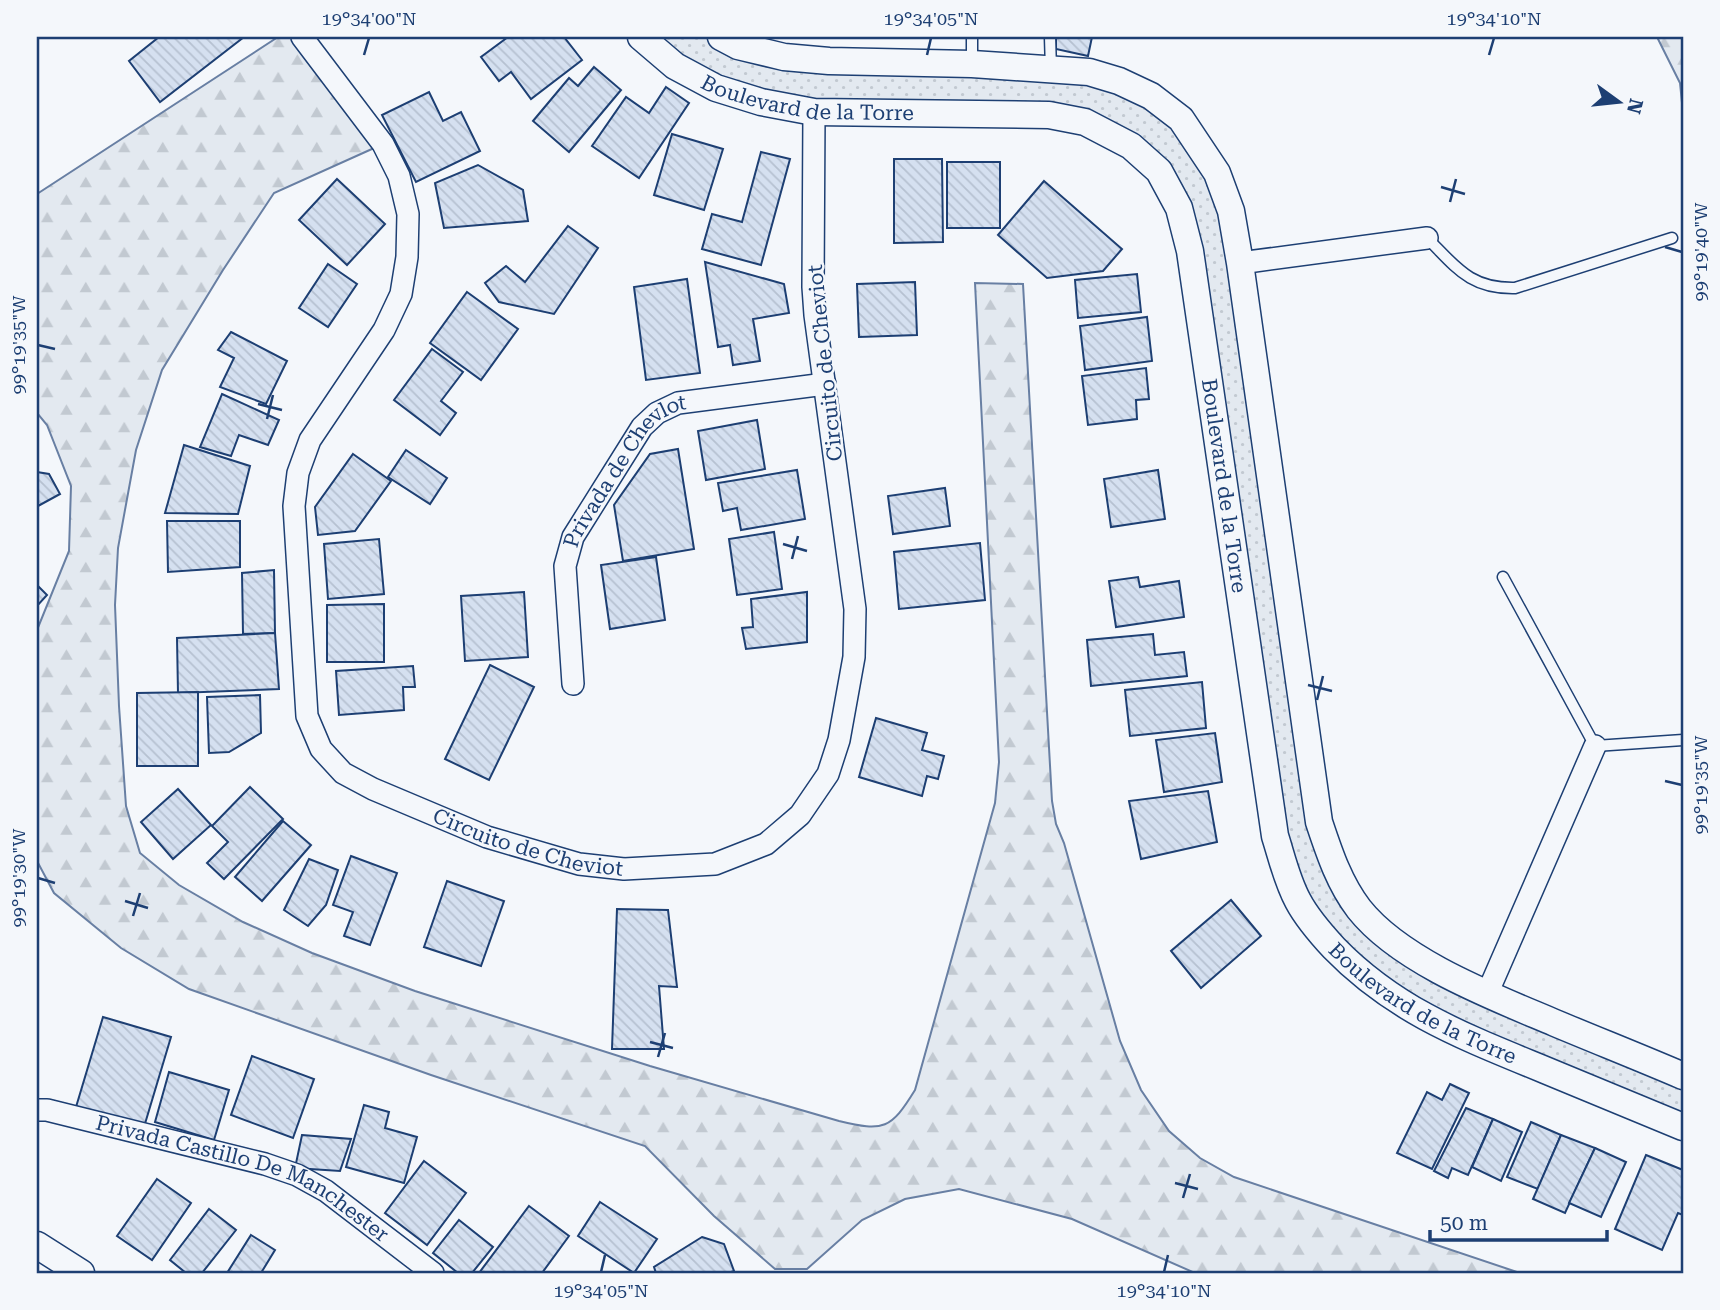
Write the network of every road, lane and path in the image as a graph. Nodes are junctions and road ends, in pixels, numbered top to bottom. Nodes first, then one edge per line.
1 (302, 37) edge
2 (640, 37) edge
3 (721, 37) edge
4 (972, 37) edge
5 (1050, 37) edge
6 (972, 64) junction
7 (1051, 70) junction
8 (814, 112) junction
9 (1427, 238) joint
10 (1672, 238) dead end
11 (1240, 263) junction
12 (825, 384) junction
13 (1503, 578) dead end
14 (573, 684) dead end
15 (1683, 740) edge
16 (1595, 746) junction
17 (1487, 995) junction
18 (1683, 1076) edge
19 (37, 1110) edge
20 (1683, 1127) edge
21 (37, 1245) edge
22 (81, 1273) edge
23 (433, 1273) edge

1 - 12 street, Circuito de Cheviot
2 - 8 street, Boulevard de la Torre
3 - 6 street, Boulevard de la Torre
4 - 6 lane
5 - 7 lane
6 - 7 street, Boulevard de la Torre
7 - 11 street, Boulevard de la Torre
8 - 12 street, Circuito de Cheviot
8 - 20 street, Boulevard de la Torre
9 - 10 lane
9 - 11 street
11 - 17 street, Boulevard de la Torre
12 - 14 street, Privada de Chevlot
13 - 16 lane
15 - 16 lane
16 - 17 street
17 - 18 street, Boulevard de la Torre
19 - 23 street, Privada Castillo De Manchester
21 - 22 street

